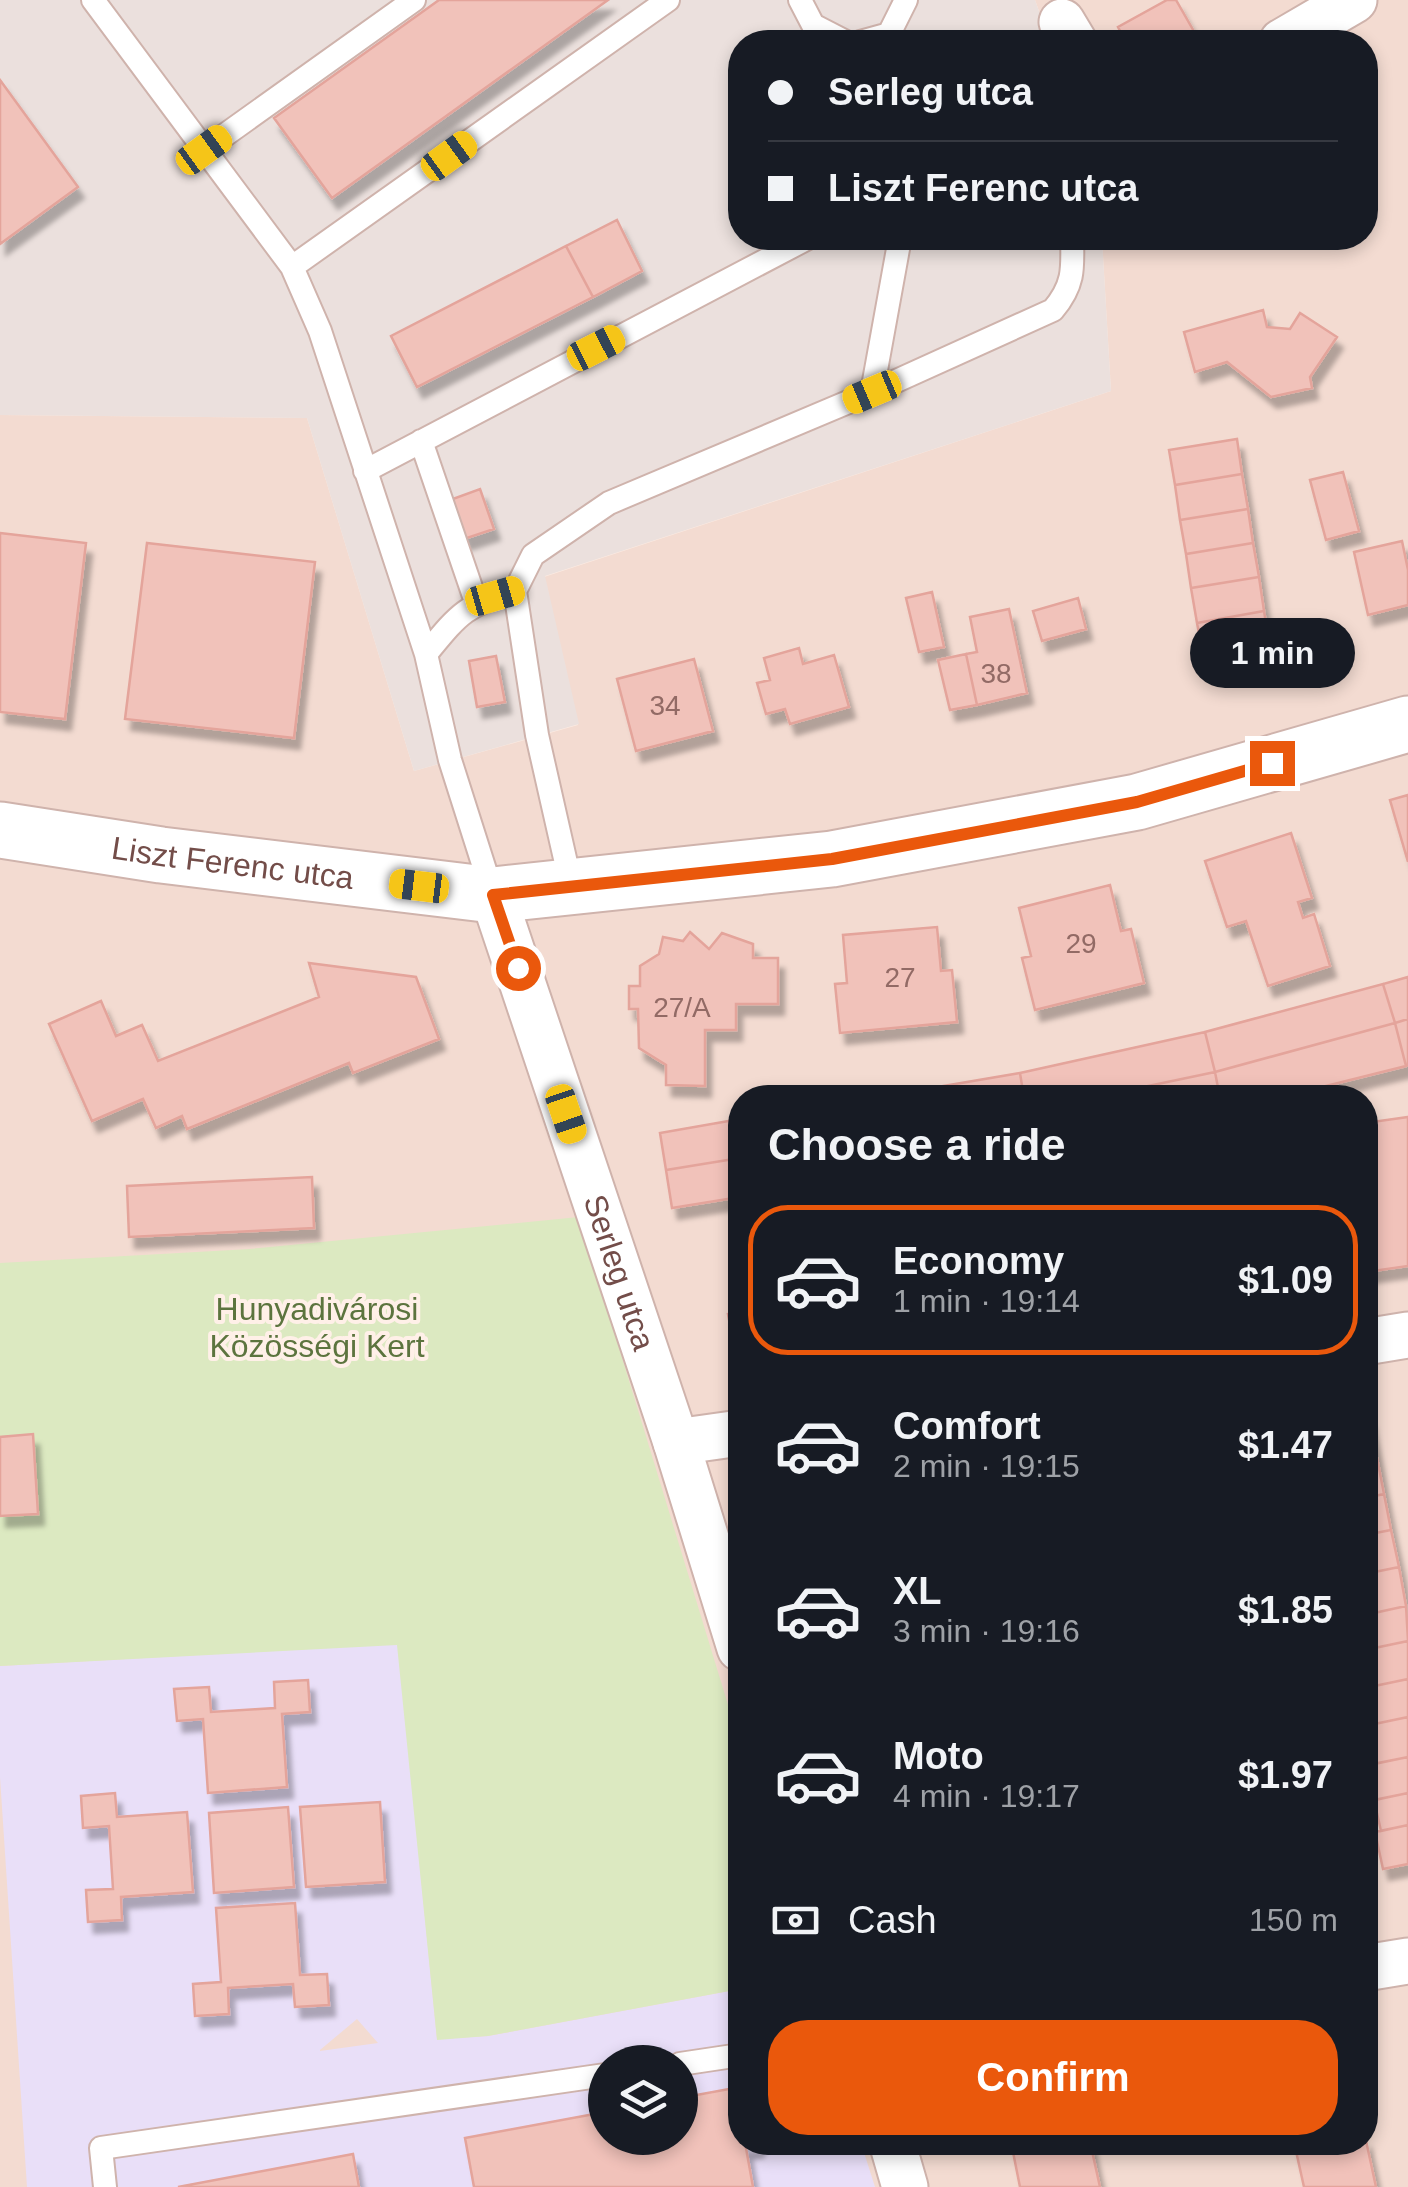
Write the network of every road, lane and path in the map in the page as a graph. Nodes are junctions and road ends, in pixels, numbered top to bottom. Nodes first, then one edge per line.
1 (93, 0) edge
2 (414, 0) edge
3 (668, 0) edge
4 (800, 0) edge
5 (906, 0) edge
6 (1354, 0) edge
7 (823, 30) edge
8 (891, 30) edge
9 (1303, 30) edge
10 (204, 150) junction
11 (785, 250) edge
12 (898, 250) edge
13 (1072, 250) edge
14 (292, 267) junction
15 (872, 392) junction
16 (421, 441) junction
17 (364, 470) junction
18 (515, 591) junction
19 (476, 602) junction
20 (426, 654) junction
21 (1408, 724) edge
22 (0, 830) edge
23 (571, 886) junction
24 (493, 895) junction
25 (1408, 1336) edge
26 (1378, 1340) edge
27 (728, 1435) edge
28 (676, 1442) junction
29 (728, 1609) edge
30 (1408, 1961) edge
31 (1378, 1966) edge
32 (728, 2057) edge
33 (698, 2061) edge
34 (588, 2077) edge
35 (896, 2155) edge
36 (105, 2187) edge
37 (905, 2187) edge

1 - 10 lane
2 - 10 lane
3 - 14 lane
4 - 7 lane
5 - 8 lane
6 - 9 street
10 - 14 lane
11 - 16 lane
12 - 15 lane
13 - 15 lane
14 - 17 lane
15 - 18 lane
16 - 17 lane
16 - 19 lane
17 - 20 lane
18 - 19 lane
18 - 23 lane
19 - 20 lane
20 - 24 lane
21 - 23 street, Liszt Ferenc utca
22 - 24 street, Liszt Ferenc utca
23 - 24 street, Liszt Ferenc utca
24 - 28 street, Serleg utca
25 - 26 street
27 - 28 street
28 - 29 street, Serleg utca
30 - 31 street
32 - 33 lane
34 - 36 lane
35 - 37 street

